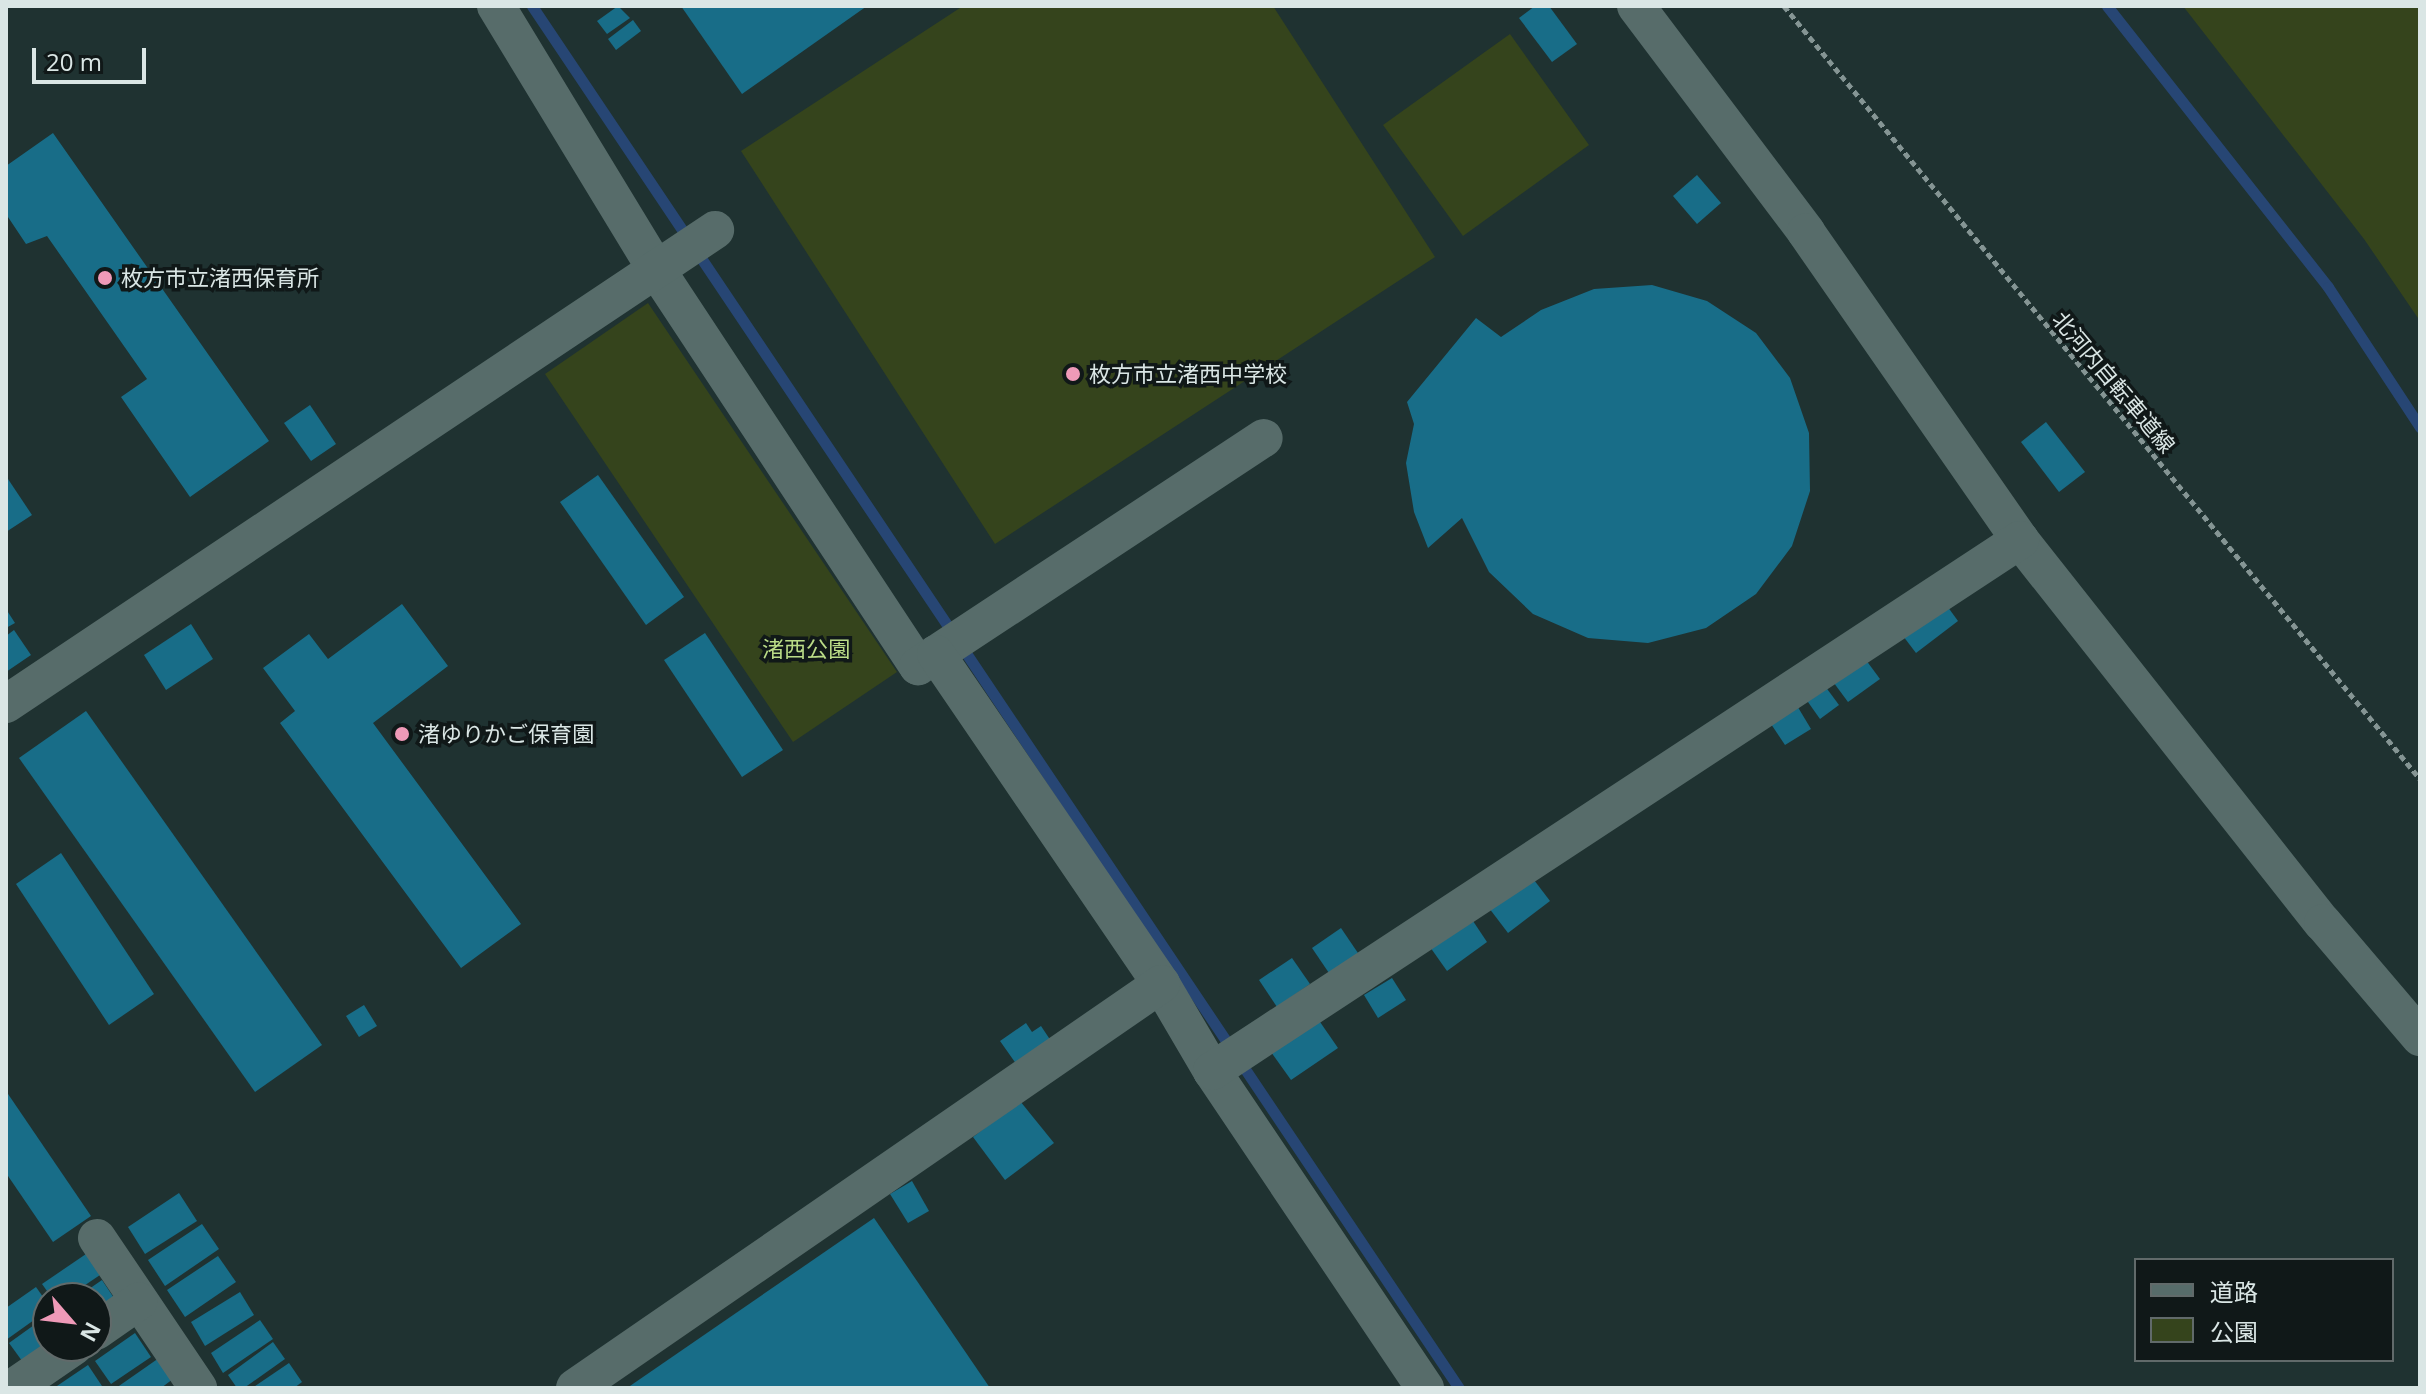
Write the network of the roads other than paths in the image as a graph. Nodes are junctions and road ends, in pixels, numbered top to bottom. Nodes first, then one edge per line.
1 (496, 6) edge
2 (1636, 6) edge
3 (715, 230) dead end
4 (665, 264) junction
5 (1264, 438) dead end
6 (2020, 540) junction
7 (936, 654) junction
8 (6, 704) edge
9 (1161, 984) junction
10 (2420, 1037) edge
11 (1212, 1071) junction
12 (97, 1238) dead end
13 (139, 1301) junction
14 (112, 1320) edge
15 (51, 1362) edge
16 (13, 1388) edge
17 (198, 1388) edge
18 (575, 1388) edge
19 (1425, 1388) edge

1 - 4 street
2 - 6 street
3 - 4 street
4 - 7 street
4 - 8 street
5 - 7 street
6 - 10 street
6 - 11 street
7 - 9 street
9 - 11 street
9 - 18 street
11 - 19 street
12 - 13 street
13 - 14 street
13 - 17 street
15 - 16 street

